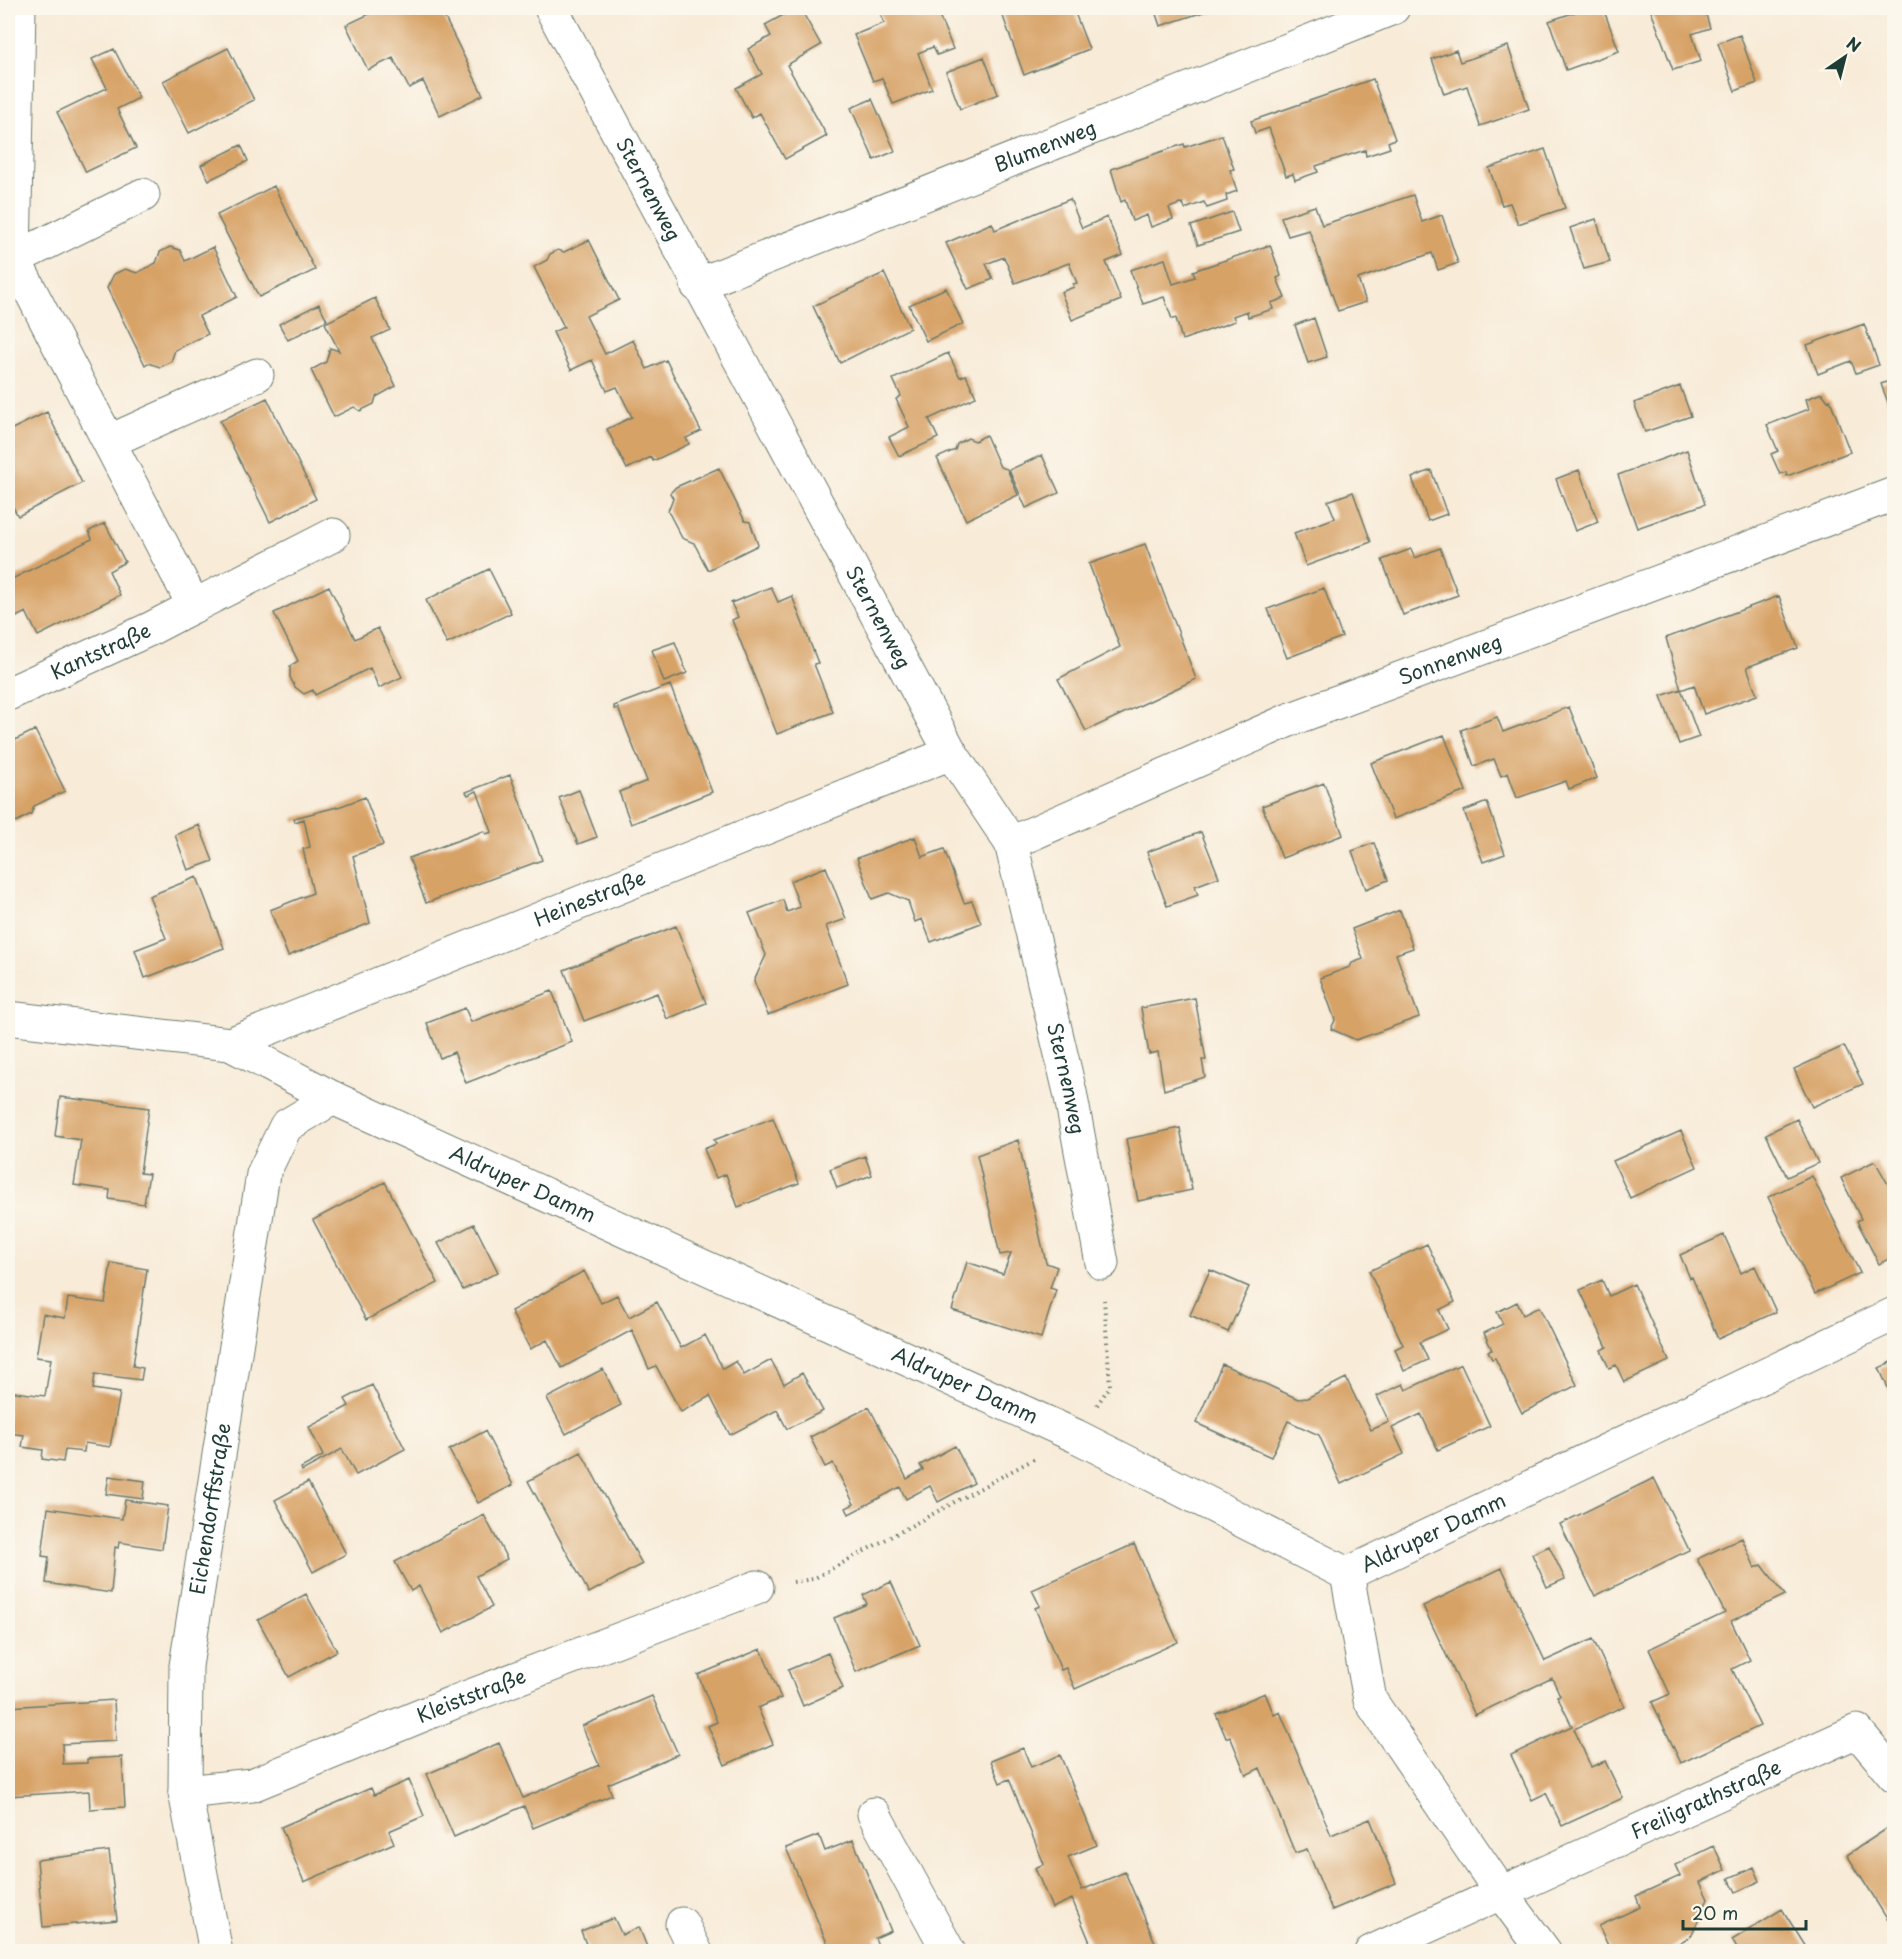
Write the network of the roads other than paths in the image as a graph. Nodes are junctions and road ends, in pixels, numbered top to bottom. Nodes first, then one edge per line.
1 (19, 8) edge
2 (551, 8) edge
3 (1393, 8) edge
4 (143, 195) dead end
5 (14, 259) junction
6 (697, 285) junction
7 (257, 375) dead end
8 (110, 441) junction
9 (1894, 494) edge
10 (333, 535) dead end
11 (194, 606) junction
12 (8, 694) edge
13 (951, 753) junction
14 (1011, 843) junction
15 (8, 1018) edge
16 (230, 1044) junction
17 (333, 1098) junction
18 (1102, 1263) road end
19 (1894, 1314) edge
20 (1347, 1574) junction
21 (757, 1587) road end
22 (1894, 1775) edge
23 (185, 1792) junction
24 (874, 1814) dead end
25 (1502, 1894) junction
26 (216, 1952) edge
27 (949, 1952) edge
28 (1371, 1952) edge
29 (1545, 1952) edge

1 - 5 street
2 - 6 street, Sternenweg
3 - 6 street, Blumenweg
4 - 5 street
5 - 8 street
6 - 13 street, Sternenweg
7 - 8 street
8 - 11 street
9 - 14 street, Sonnenweg
10 - 11 street, Kantstraße
11 - 12 street, Kantstraße
13 - 14 street, Sternenweg
13 - 16 street, Heinestraße
14 - 18 street, Sternenweg
15 - 16 street, Aldruper Damm
16 - 17 street, Aldruper Damm
17 - 20 street, Aldruper Damm
17 - 23 street, Eichendorffstraße
19 - 20 street, Aldruper Damm
20 - 25 street
21 - 23 street, Kleiststraße
22 - 25 street, Freiligrathstraße
23 - 26 street, Eichendorffstraße
24 - 27 street
25 - 28 street
25 - 29 street

